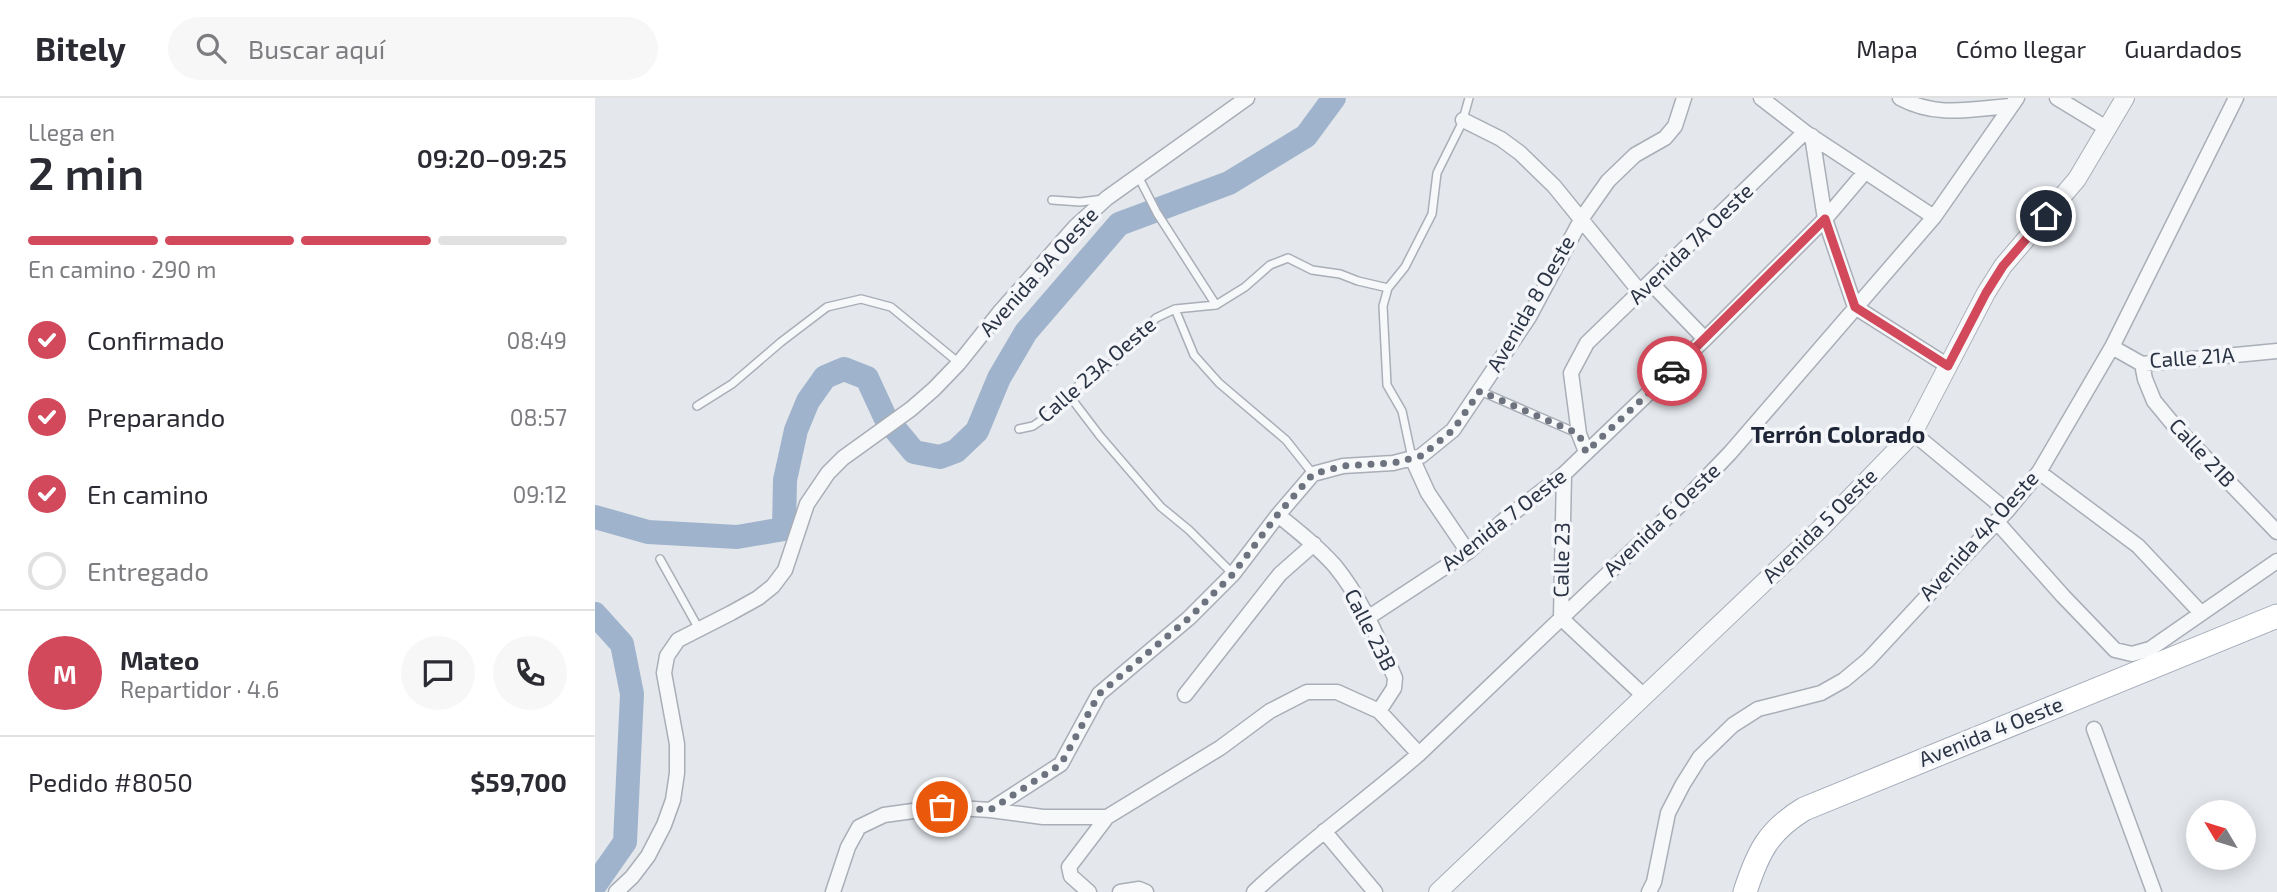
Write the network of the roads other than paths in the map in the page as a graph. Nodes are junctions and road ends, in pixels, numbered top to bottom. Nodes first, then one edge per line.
1 (1247, 98) edge
2 (1469, 98) edge
3 (1684, 98) edge
4 (1761, 98) edge
5 (1900, 98) edge
6 (2057, 98) edge
7 (2125, 98) edge
8 (2236, 98) edge
9 (2014, 102) edge
10 (1463, 120) junction
11 (2108, 129) junction
12 (1809, 134) junction
13 (1865, 172) junction
14 (1139, 179) junction
15 (1107, 198) junction
16 (1052, 200) dead end
17 (1934, 217) junction
18 (1581, 218) junction
19 (1825, 219) junction
20 (1388, 288) junction
21 (1645, 288) junction
22 (1216, 305) junction
23 (1855, 307) junction
24 (1175, 309) junction
25 (1705, 339) junction
26 (2112, 347) junction
27 (2277, 351) edge
28 (959, 363) junction
29 (2142, 364) junction
30 (1948, 366) junction
31 (1480, 391) junction
32 (1069, 394) junction
33 (697, 406) dead end
34 (1019, 429) dead end
35 (1913, 433) junction
36 (1579, 434) junction
37 (1586, 452) junction
38 (1412, 458) junction
39 (2039, 472) junction
40 (1313, 474) junction
41 (1564, 474) junction
42 (1278, 514) junction
43 (2001, 516) junction
44 (2277, 532) edge
45 (1314, 544) junction
46 (1468, 552) junction
47 (660, 559) dead end
48 (2277, 561) edge
49 (1233, 574) junction
50 (2201, 613) junction
51 (2277, 616) edge
52 (1369, 617) junction
53 (1561, 618) junction
54 (700, 629) junction
55 (1185, 695) dead end
56 (1643, 695) junction
57 (1379, 711) junction
58 (2094, 729) dead end
59 (1419, 754) junction
60 (990, 810) junction
61 (1107, 817) junction
62 (1324, 831) junction
63 (616, 892) edge
64 (833, 892) edge
65 (1089, 892) edge
66 (1121, 892) edge
67 (1146, 892) edge
68 (1254, 892) edge
69 (1375, 892) edge
70 (1438, 892) edge
71 (1649, 892) edge
72 (1745, 892) edge
73 (2154, 892) edge

1 - 14 street, Avenida 9A Oeste
2 - 10 lane
3 - 18 street, Avenida 8 Oeste
4 - 12 street
5 - 9 street
6 - 11 street
7 - 11 street, Avenida 5 Oeste
8 - 26 street, Avenida 4A Oeste
9 - 17 street, Avenida 6 Oeste
10 - 18 street
10 - 20 lane
11 - 30 street, Avenida 5 Oeste
12 - 13 street
12 - 19 street
12 - 21 street, Avenida 7A Oeste
13 - 17 street
13 - 19 street, Avenida 7 Oeste
14 - 15 street, Avenida 9A Oeste
14 - 22 lane
15 - 16 lane
15 - 28 street, Avenida 9A Oeste
17 - 23 street, Avenida 6 Oeste
18 - 21 street
18 - 31 street, Avenida 8 Oeste
19 - 23 street
19 - 25 street, Avenida 7 Oeste
20 - 22 lane
20 - 38 lane
21 - 25 street
21 - 36 street, Avenida 7A Oeste
22 - 24 lane
23 - 30 street
23 - 53 street, Avenida 6 Oeste
24 - 32 lane, Calle 23A Oeste
24 - 40 lane
25 - 37 street, Avenida 7 Oeste
26 - 29 street, Calle 21A
26 - 39 street, Avenida 4A Oeste
27 - 29 street, Calle 21A
28 - 33 lane
28 - 54 street, Avenida 9A Oeste
29 - 44 street, Calle 21B
30 - 35 street, Avenida 5 Oeste
31 - 36 lane
31 - 38 street, Avenida 8 Oeste
32 - 34 lane, Calle 23A Oeste
32 - 49 lane
35 - 43 street
35 - 56 street, Avenida 5 Oeste
36 - 37 street
37 - 41 street, Avenida 7 Oeste
38 - 40 street, Avenida 8 Oeste
38 - 46 street
39 - 43 street, Avenida 4A Oeste
39 - 50 street
40 - 42 street
41 - 46 street, Avenida 7 Oeste
41 - 53 street, Calle 23
42 - 45 street, Calle 23B
42 - 49 street
43 - 50 street
43 - 71 street, Avenida 4A Oeste
45 - 52 street, Calle 23B
45 - 55 street
46 - 52 street, Avenida 7 Oeste
47 - 54 lane
48 - 50 street
49 - 60 street
51 - 72 main road, Avenida 4 Oeste
52 - 57 street, Calle 23B
53 - 56 street, Calle 23
53 - 59 street, Avenida 6 Oeste
54 - 63 street, Avenida 9A Oeste
56 - 70 street, Avenida 5 Oeste
57 - 59 street
57 - 61 street
58 - 73 street
59 - 62 street, Avenida 6 Oeste
60 - 61 street
60 - 64 street
61 - 65 street
62 - 68 street, Avenida 6 Oeste
62 - 69 street
66 - 67 street

